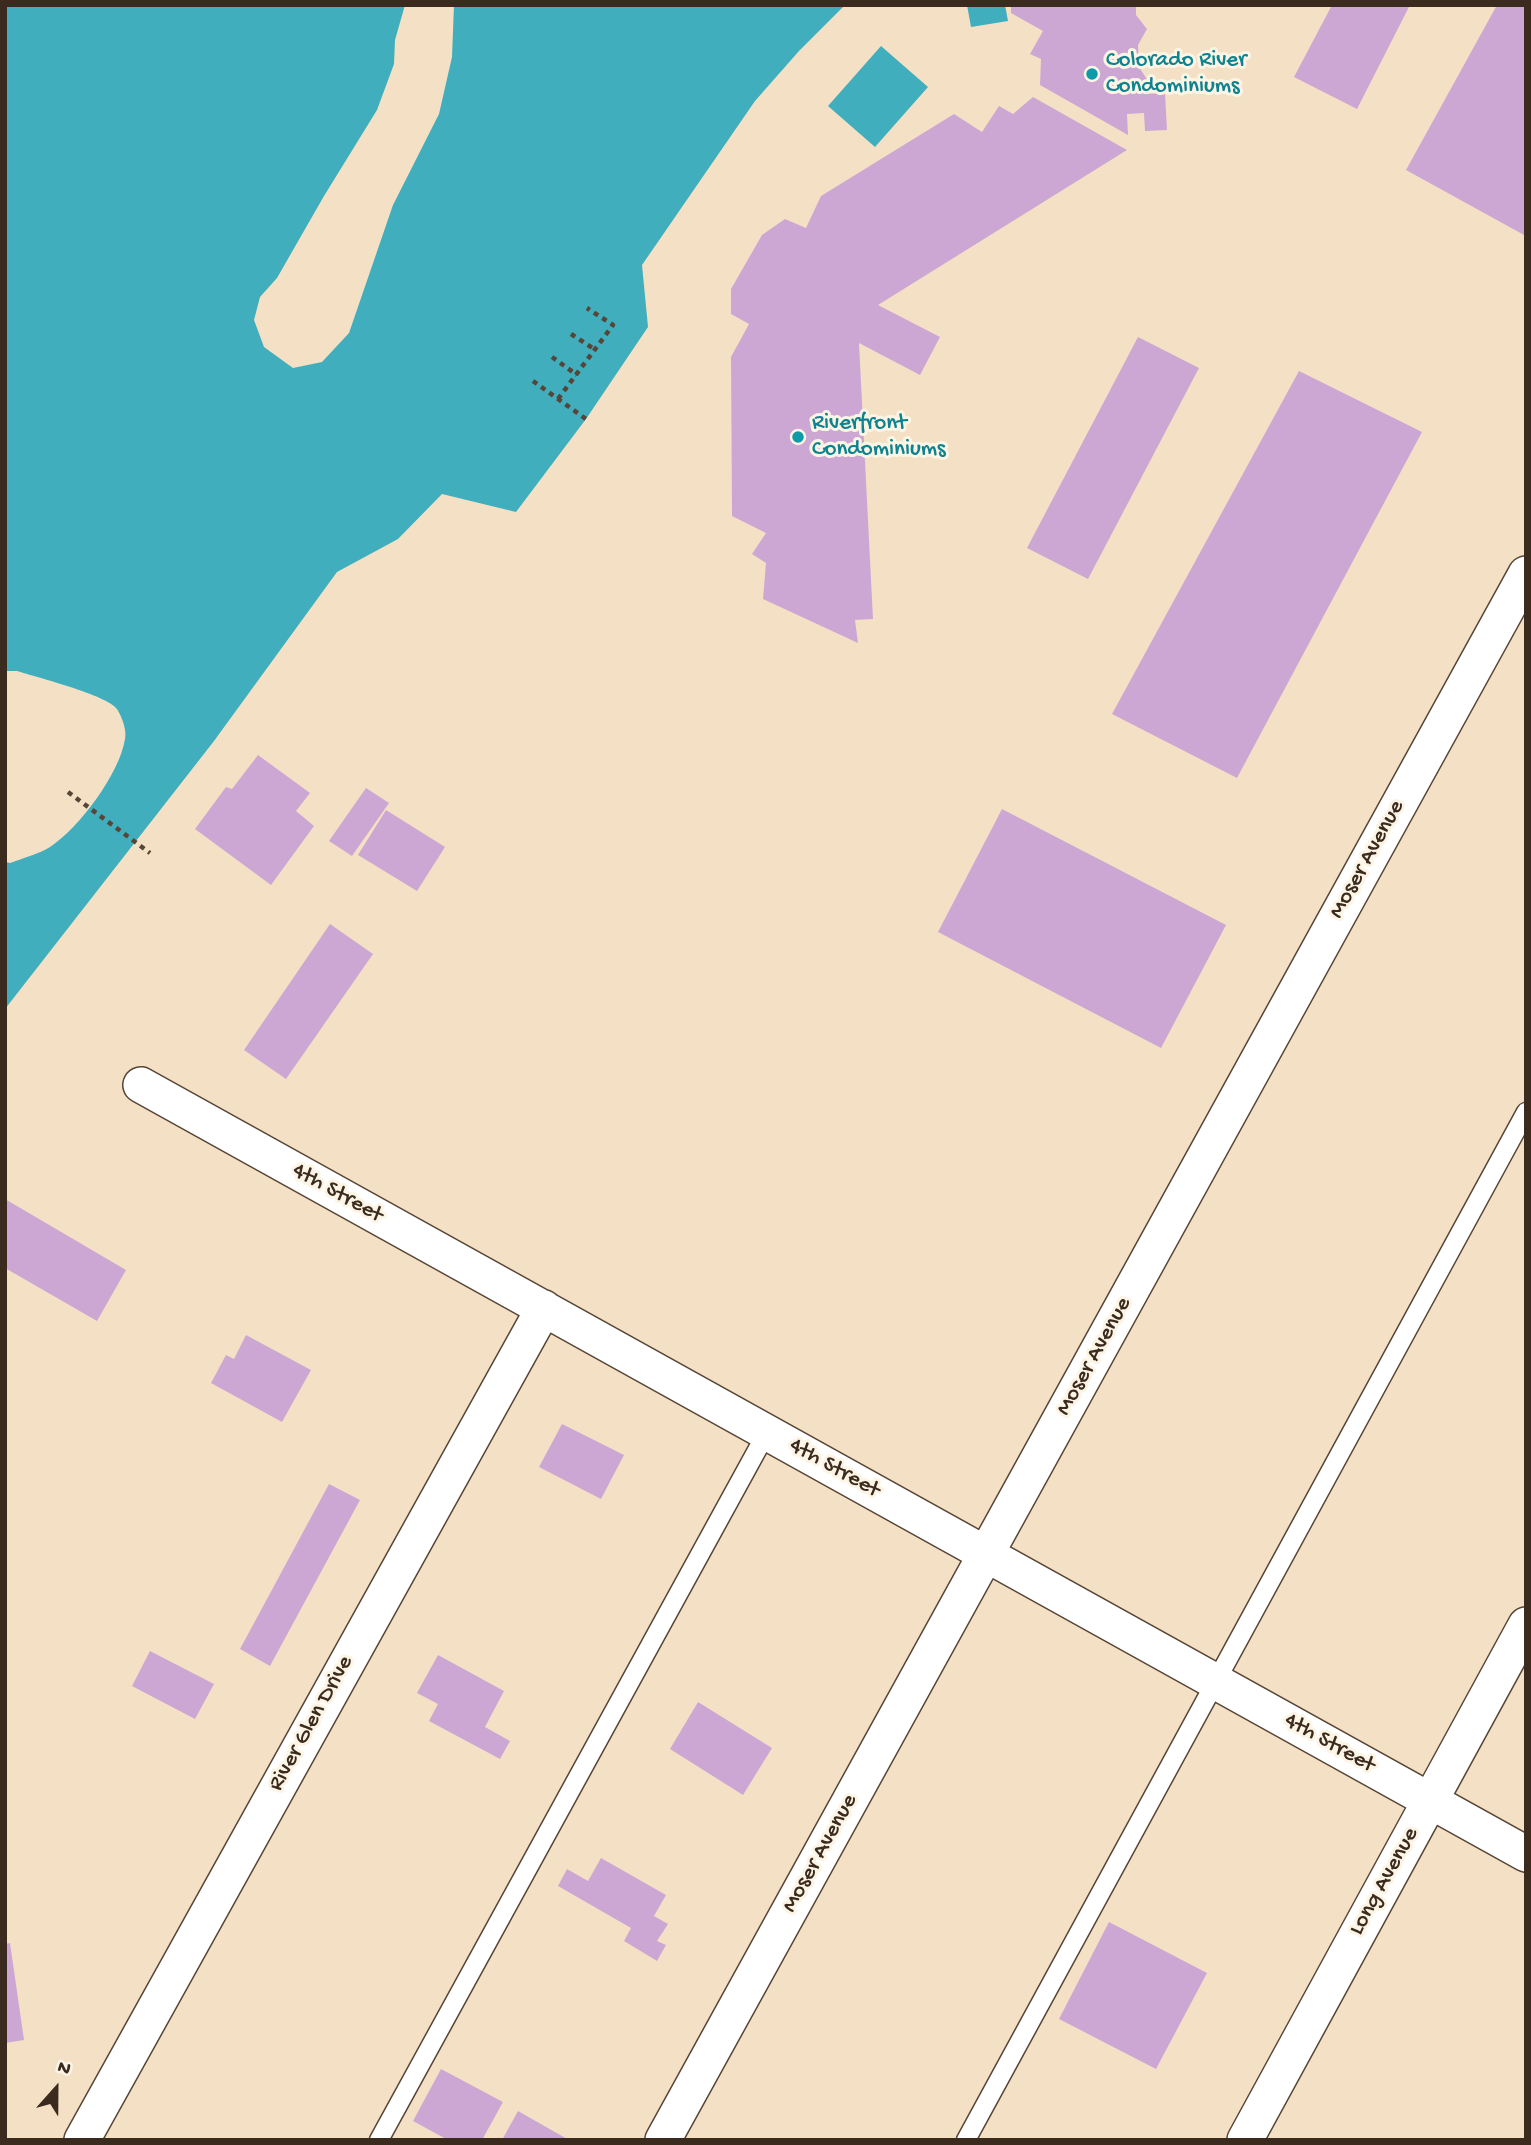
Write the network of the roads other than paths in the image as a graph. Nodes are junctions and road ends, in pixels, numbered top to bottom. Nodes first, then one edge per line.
1 (1526, 574) edge
2 (141, 1086) dead end
3 (1526, 1112) edge
4 (544, 1308) junction
5 (767, 1432) junction
6 (986, 1554) junction
7 (1526, 1625) edge
8 (1216, 1681) junction
9 (1430, 1801) junction
10 (1526, 1854) edge
11 (82, 2140) edge
12 (379, 2140) edge
13 (663, 2140) edge
14 (966, 2140) edge
15 (1245, 2140) edge

1 - 6 street, Moser Avenue
2 - 4 street, 4th Street
3 - 8 lane
4 - 5 street, 4th Street
4 - 11 street, River Glen Drive
5 - 6 street, 4th Street
5 - 12 lane
6 - 8 street, 4th Street
6 - 13 street, Moser Avenue
7 - 9 street, Long Avenue
8 - 9 street, 4th Street
8 - 14 lane
9 - 10 street, 4th Street
9 - 15 street, Long Avenue

